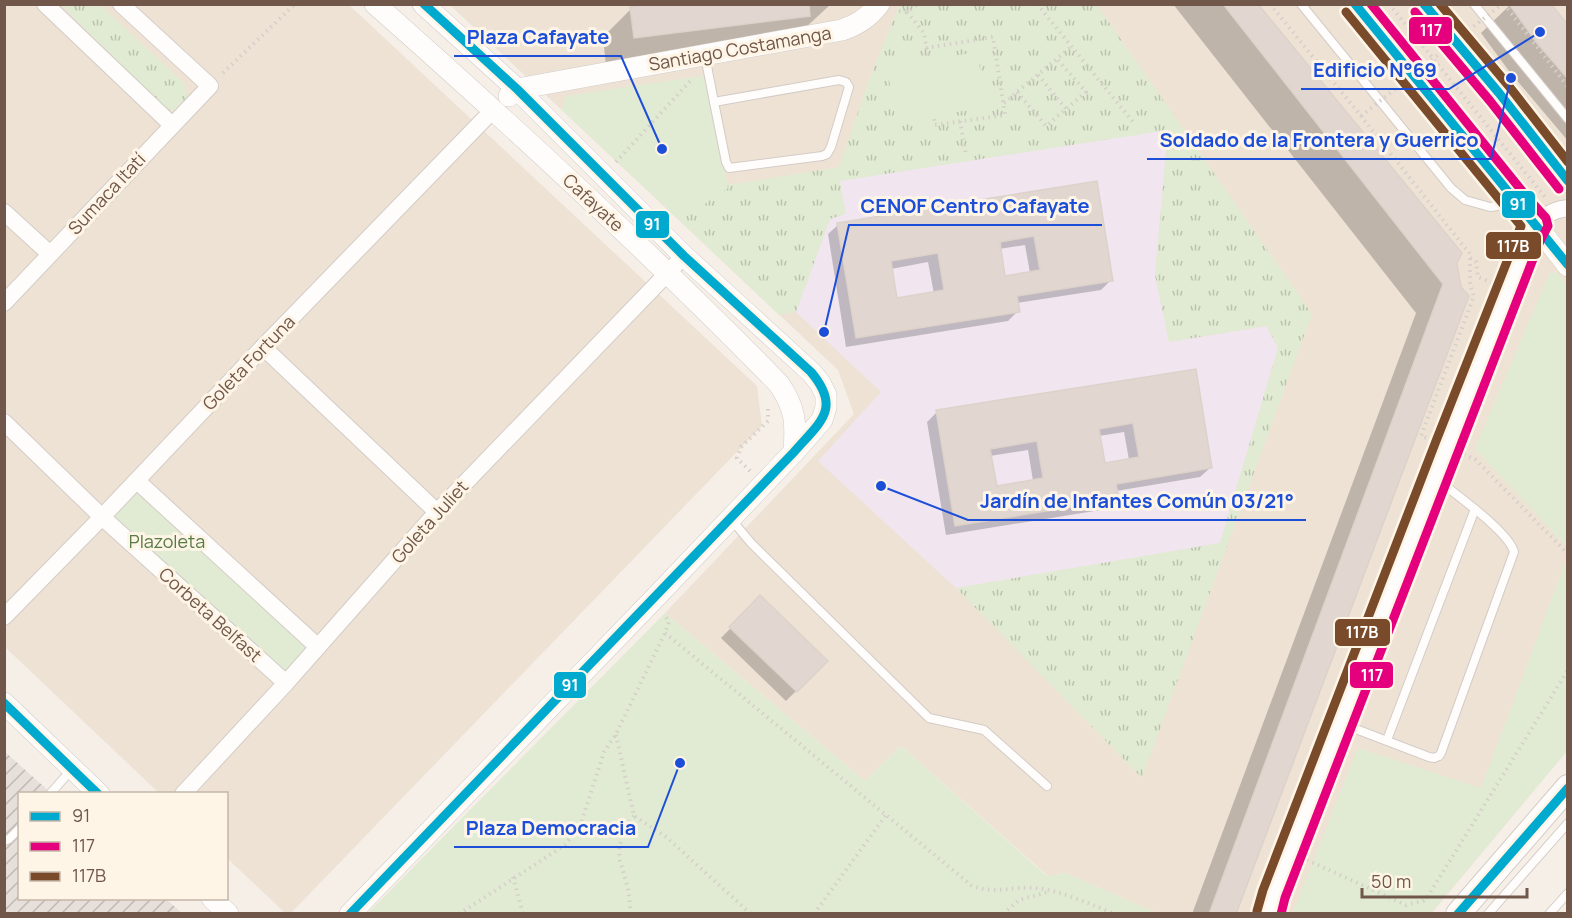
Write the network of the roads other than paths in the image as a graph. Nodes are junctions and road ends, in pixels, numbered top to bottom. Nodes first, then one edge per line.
1 (45, 4) edge
2 (121, 4) edge
3 (375, 4) edge
4 (423, 4) edge
5 (879, 4) edge
6 (1301, 4) edge
7 (1355, 4) edge
8 (1424, 4) edge
9 (1474, 4) edge
10 (697, 57) junction
11 (517, 89) junction
12 (714, 102) junction
13 (494, 109) junction
14 (1568, 119) edge
15 (172, 126) junction
16 (1568, 182) edge
17 (1517, 204) junction
18 (1562, 209) edge
19 (4, 212) edge
20 (1536, 225) junction
21 (50, 254) junction
22 (684, 256) junction
23 (1568, 266) edge
24 (667, 273) junction
25 (4, 303) edge
26 (263, 347) junction
27 (4, 422) edge
28 (794, 452) junction
29 (1435, 478) junction
30 (136, 481) junction
31 (1475, 509) junction
32 (437, 512) junction
33 (102, 517) junction
34 (730, 518) junction
35 (4, 617) edge
36 (318, 647) junction
37 (286, 683) junction
38 (4, 703) edge
39 (1340, 723) junction
40 (1386, 740) junction
41 (73, 768) junction
42 (1047, 786) dead end
43 (1568, 787) edge
44 (52, 792) edge
45 (97, 792) edge
46 (185, 792) edge
47 (1568, 824) edge
48 (18, 830) edge
49 (4, 841) edge
50 (1568, 893) edge
51 (214, 900) edge
52 (228, 914) edge
53 (350, 914) edge
54 (1268, 914) edge
55 (1458, 914) edge
56 (1488, 914) edge
57 (1549, 914) edge

1 - 15 street
2 - 15 street, Sumaca Itatí
3 - 13 street, Cafayate
4 - 11 street, Cafayate
5 - 10 street, Santiago Costamanga
6 - 17 lane
7 - 17 street
8 - 16 street
9 - 14 lane
10 - 11 street, Santiago Costamanga
10 - 12 lane
11 - 13 street
11 - 22 street, Cafayate
12 - 12 lane
13 - 24 street, Cafayate
13 - 26 street, Goleta Fortuna
15 - 21 street, Sumaca Itatí
17 - 20 street
18 - 20 street
19 - 21 street
20 - 23 street
20 - 29 street
21 - 25 street, Sumaca Itatí
22 - 24 street, Goleta Juliet
22 - 28 street, Cafayate
24 - 28 street, Cafayate
24 - 32 street, Goleta Juliet
26 - 30 street, Goleta Fortuna
26 - 32 street
27 - 33 street, Corbeta Belfast
28 - 34 street, Cafayate
29 - 31 lane
29 - 39 street
30 - 33 street, Goleta Fortuna
30 - 36 street
31 - 40 lane
31 - 40 lane
32 - 36 street, Goleta Juliet
33 - 35 street, Goleta Fortuna
33 - 37 street, Corbeta Belfast
34 - 42 lane
34 - 53 street, Cafayate
36 - 37 street, Goleta Juliet
37 - 46 street, Goleta Juliet
38 - 41 street
39 - 40 lane
39 - 54 street
41 - 44 lane
41 - 45 street
43 - 55 main road
47 - 56 lane
48 - 49 lane
50 - 57 lane
51 - 52 street

